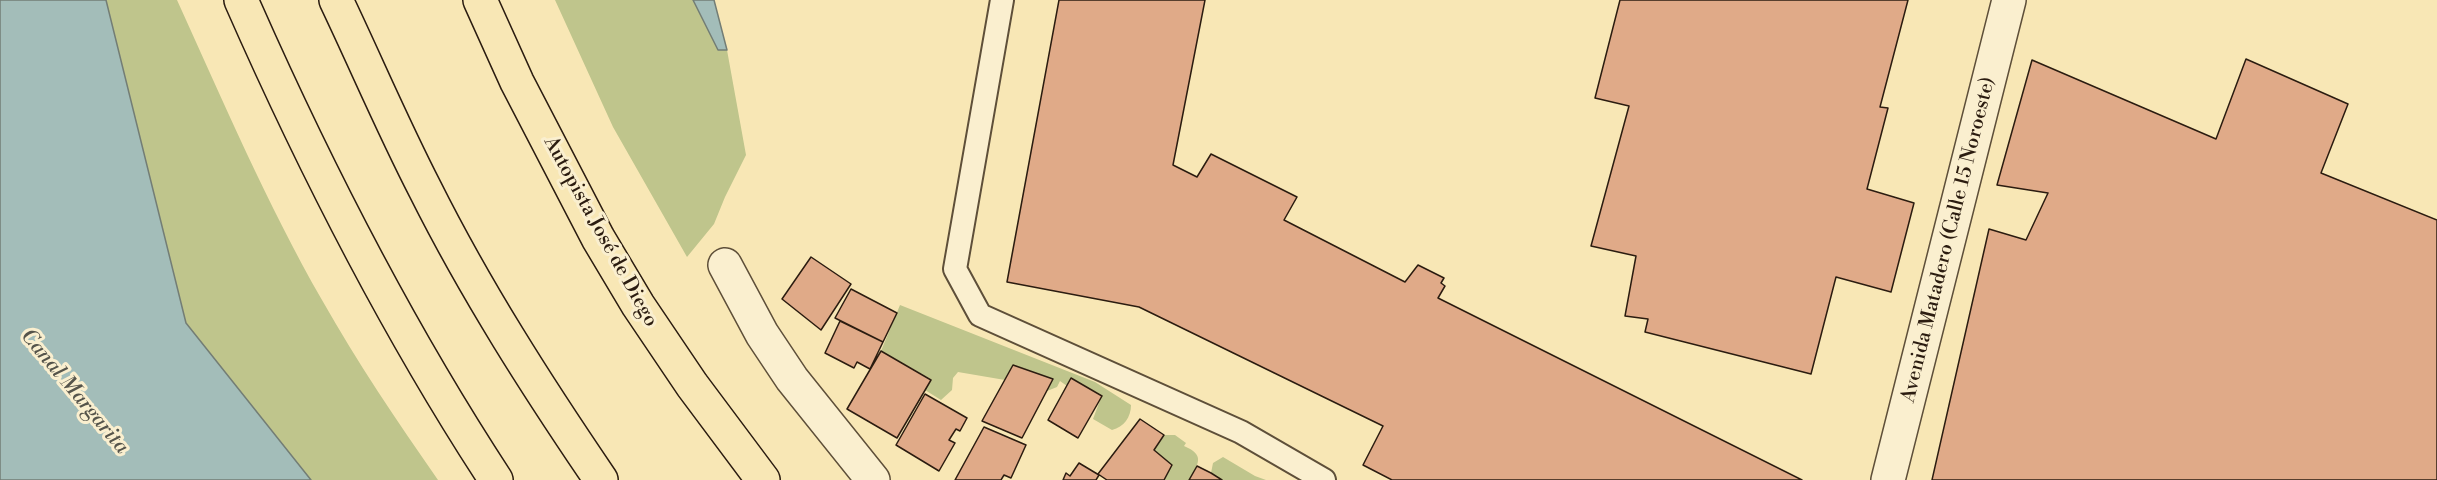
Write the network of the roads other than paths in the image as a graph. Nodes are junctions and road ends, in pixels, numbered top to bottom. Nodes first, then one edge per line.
1 (241, 0) edge
2 (336, 0) edge
3 (480, 0) edge
4 (1002, 0) edge
5 (2009, 0) edge
6 (725, 265) dead end
7 (496, 480) edge
8 (601, 480) edge
9 (763, 480) edge
10 (873, 480) edge
11 (1324, 480) edge
12 (1888, 480) edge

1 - 7 highway
2 - 8 highway
3 - 9 highway, Autopista José de Diego
4 - 11 lane
5 - 12 street, Avenida Matadero (Calle 15 Noroeste)
6 - 10 street

